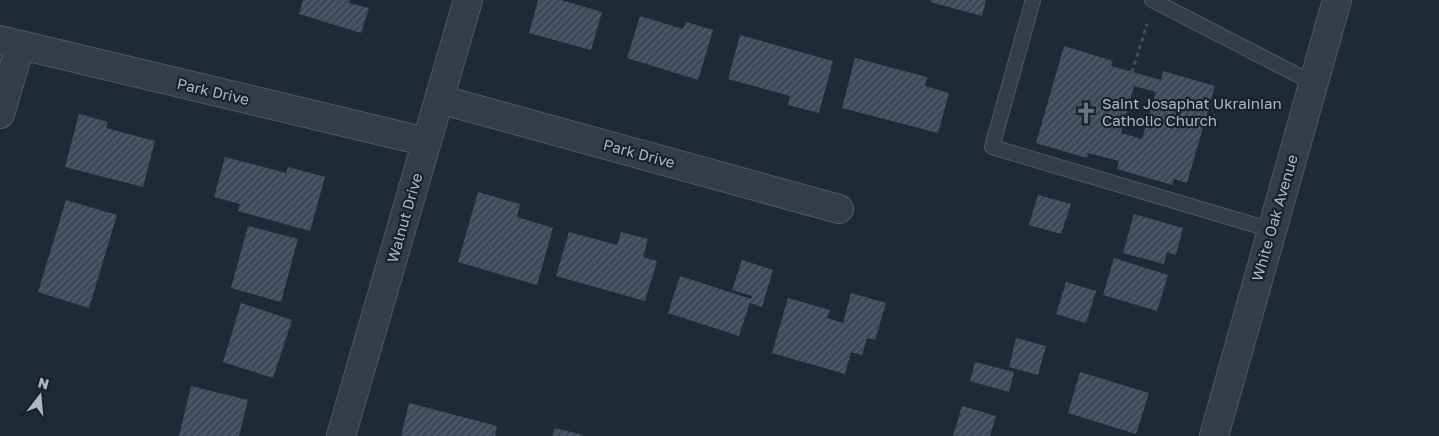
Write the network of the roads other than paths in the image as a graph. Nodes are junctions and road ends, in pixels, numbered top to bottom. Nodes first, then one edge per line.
1 (468, 0) edge
2 (1033, 0) edge
3 (1152, 0) edge
4 (1336, 0) edge
5 (10, 43) edge
6 (1313, 82) junction
7 (439, 99) junction
8 (0, 114) edge
9 (427, 142) junction
10 (839, 209) dead end
11 (1272, 230) junction
12 (341, 436) edge
13 (1214, 436) edge

1 - 7 street, Walnut Drive
2 - 11 lane
3 - 6 lane
4 - 6 street, White Oak Avenue
5 - 8 street
5 - 9 street, Park Drive
6 - 11 street, White Oak Avenue
7 - 9 street, Walnut Drive
7 - 10 street, Park Drive
9 - 12 street, Walnut Drive
11 - 13 street, White Oak Avenue

